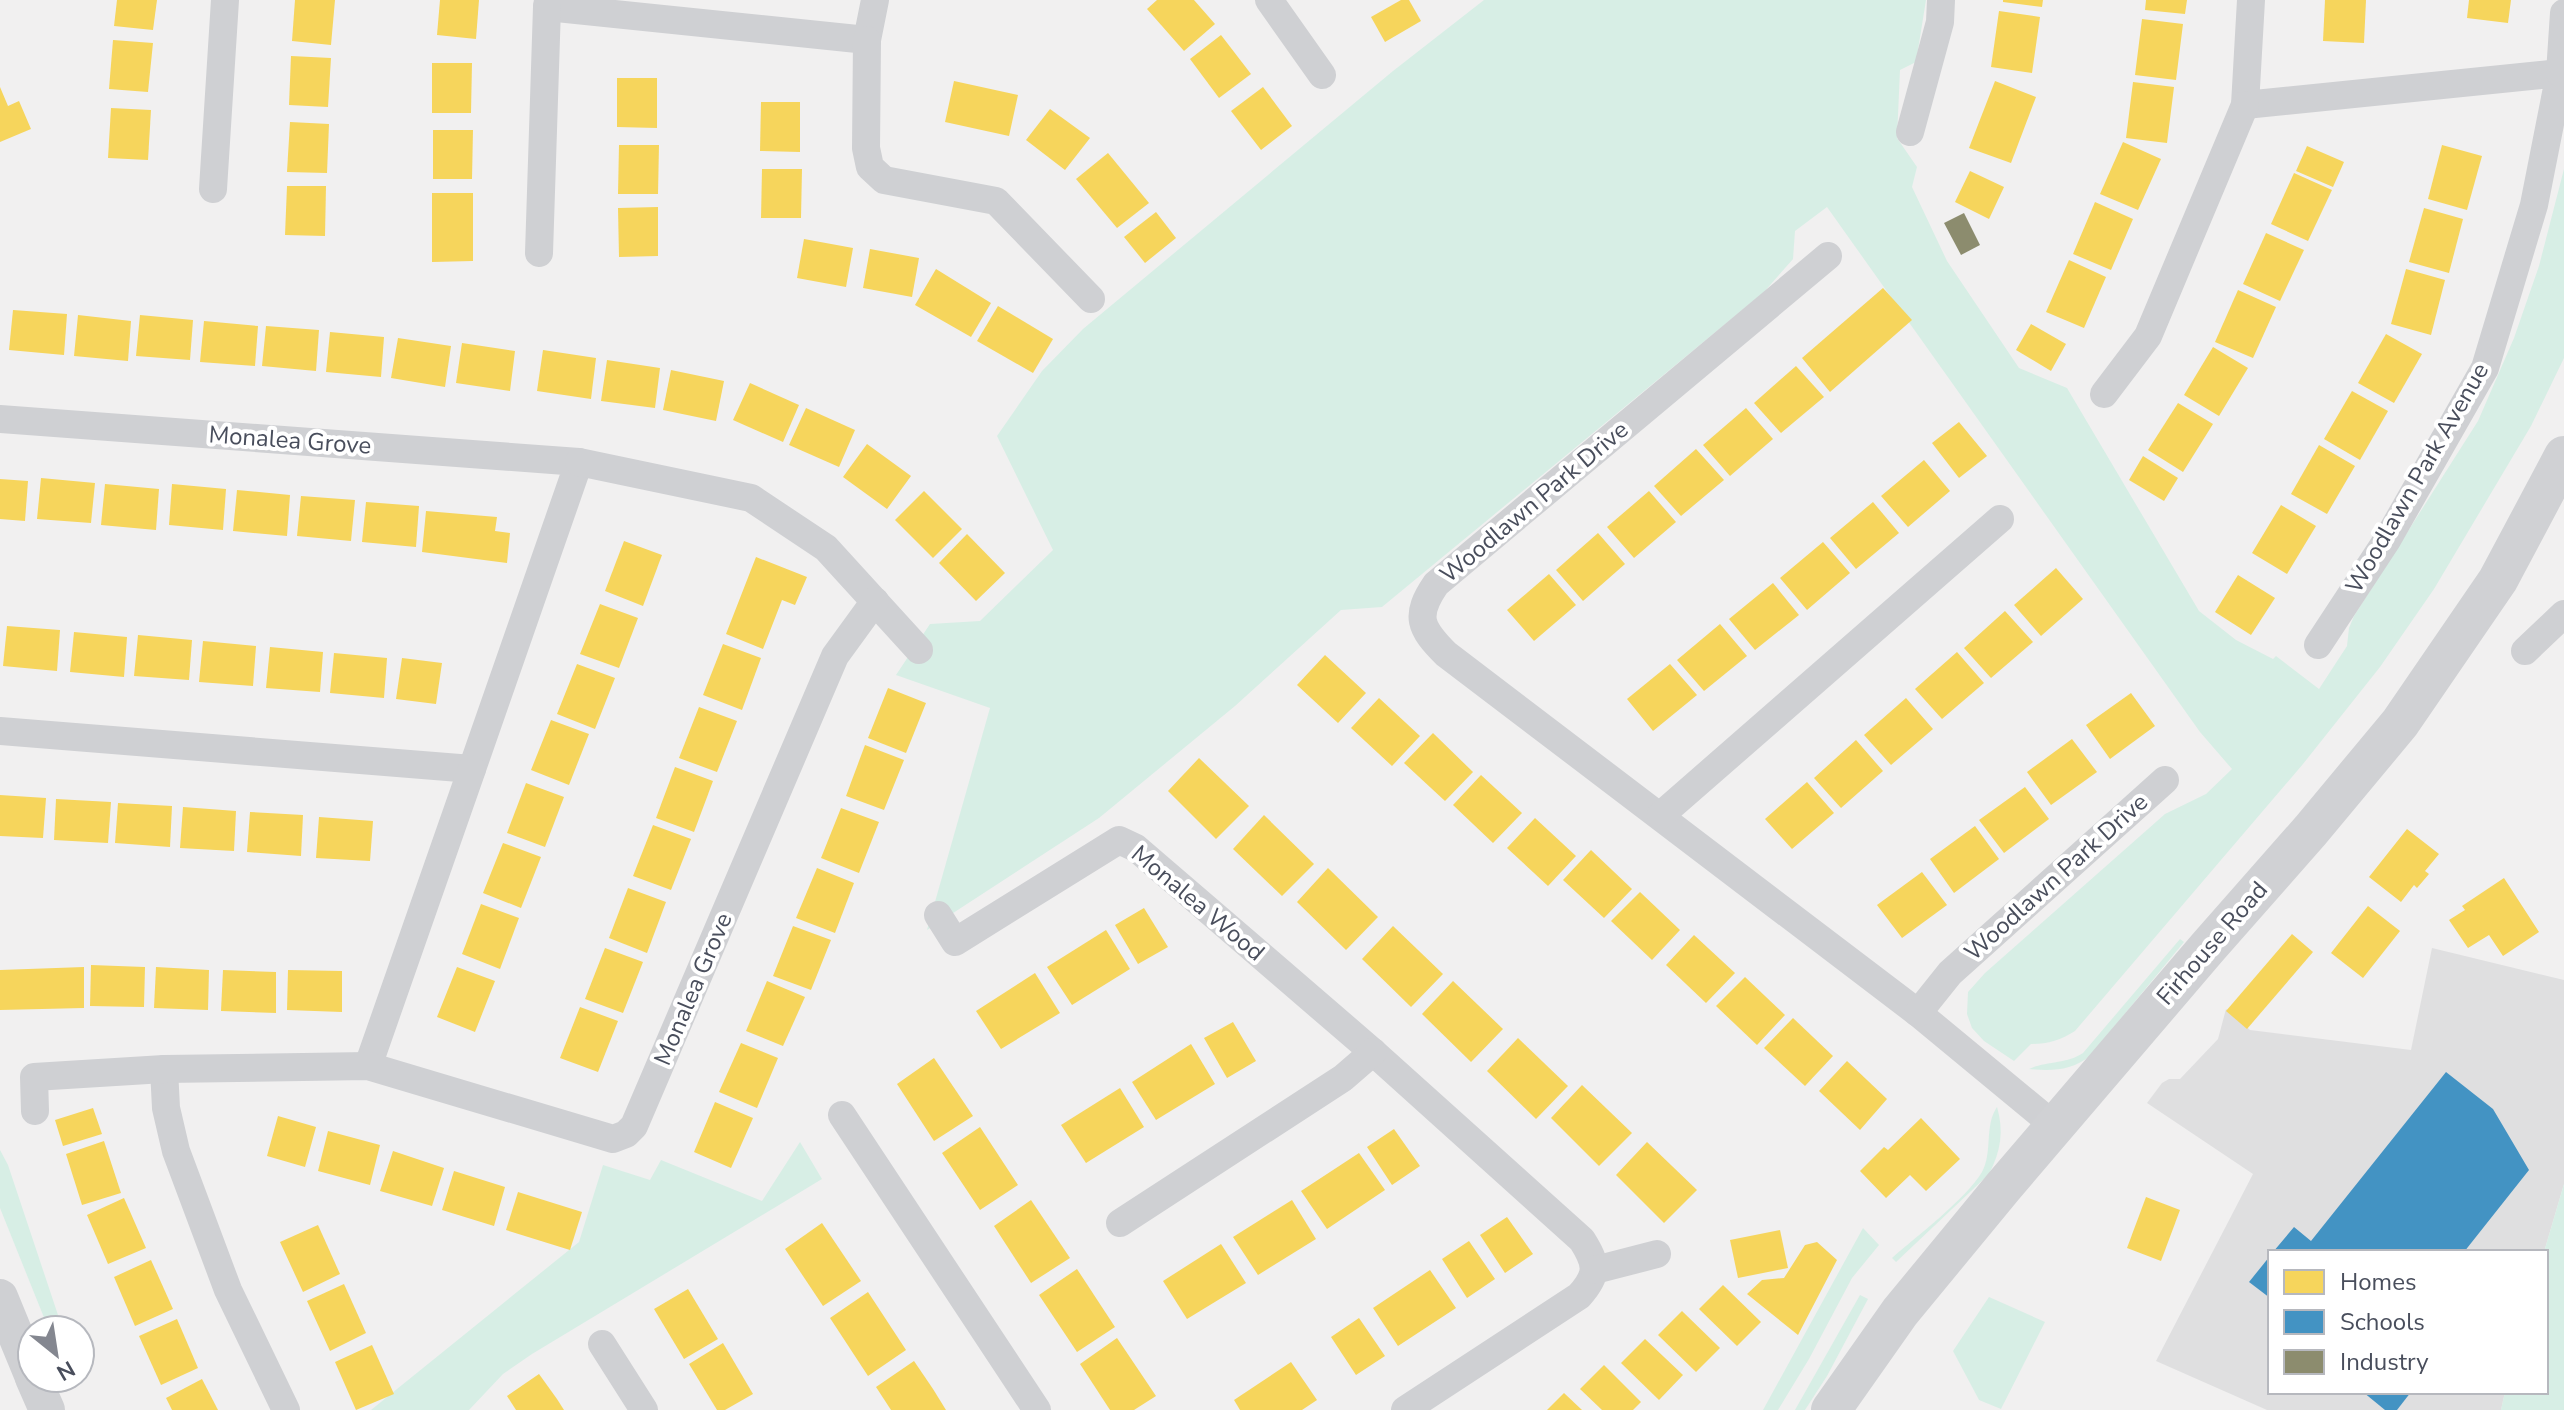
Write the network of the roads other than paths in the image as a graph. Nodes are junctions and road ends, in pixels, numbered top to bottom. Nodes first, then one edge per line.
1 (225, 0) edge
2 (875, 0) edge
3 (1269, 0) edge
4 (1941, 0) edge
5 (2251, 0) edge
6 (547, 4) edge
7 (2564, 13) edge
8 (867, 40) junction
9 (2560, 73) junction
10 (1322, 75) dead end
11 (2245, 105) junction
12 (1910, 132) dead end
13 (213, 189) dead end
14 (539, 253) dead end
15 (1828, 256) dead end
16 (1091, 299) dead end
17 (2104, 394) dead end
18 (0, 419) edge
19 (2564, 456) edge
20 (579, 462) junction
21 (2000, 519) dead end
22 (875, 601) junction
23 (2564, 614) edge
24 (2318, 645) dead end
25 (919, 650) dead end
26 (2525, 651) dead end
27 (0, 731) edge
28 (472, 769) junction
29 (2165, 780) dead end
30 (1661, 815) junction
31 (938, 915) dead end
32 (1918, 1013) junction
33 (1373, 1052) junction
34 (368, 1066) junction
35 (164, 1069) junction
36 (35, 1111) dead end
37 (842, 1115) dead end
38 (2056, 1127) junction
39 (1120, 1223) dead end
40 (1657, 1254) dead end
41 (1595, 1270) junction
42 (0, 1297) edge
43 (16, 1335) edge
44 (602, 1344) dead end
45 (286, 1410) edge
46 (644, 1410) edge
47 (1037, 1410) edge
48 (1405, 1410) edge
49 (1831, 1410) edge

1 - 13 street
2 - 8 street
3 - 10 street
4 - 12 street
5 - 11 street
6 - 8 street
6 - 14 street
7 - 9 street, Woodlawn Park Avenue
8 - 16 street
9 - 11 street
9 - 24 street, Woodlawn Park Avenue
11 - 17 street
15 - 30 street, Woodlawn Park Drive
18 - 20 street, Monalea Grove
19 - 38 main road, Firhouse Road
20 - 22 street, Monalea Grove
20 - 28 street
21 - 30 street
22 - 25 street, Monalea Grove
22 - 34 street, Monalea Grove
23 - 26 street
27 - 28 street
28 - 34 street
29 - 32 street, Woodlawn Park Drive
30 - 32 street, Woodlawn Park Drive
31 - 33 street, Monalea Wood
32 - 38 street, Woodlawn Park Drive
33 - 39 street
33 - 41 street, Monalea Wood
34 - 35 street, Monalea Grove
35 - 36 street, Monalea Grove
35 - 45 street
37 - 47 street
38 - 49 main road, Firhouse Road
40 - 41 street
41 - 48 street
42 - 43 street
44 - 46 street

